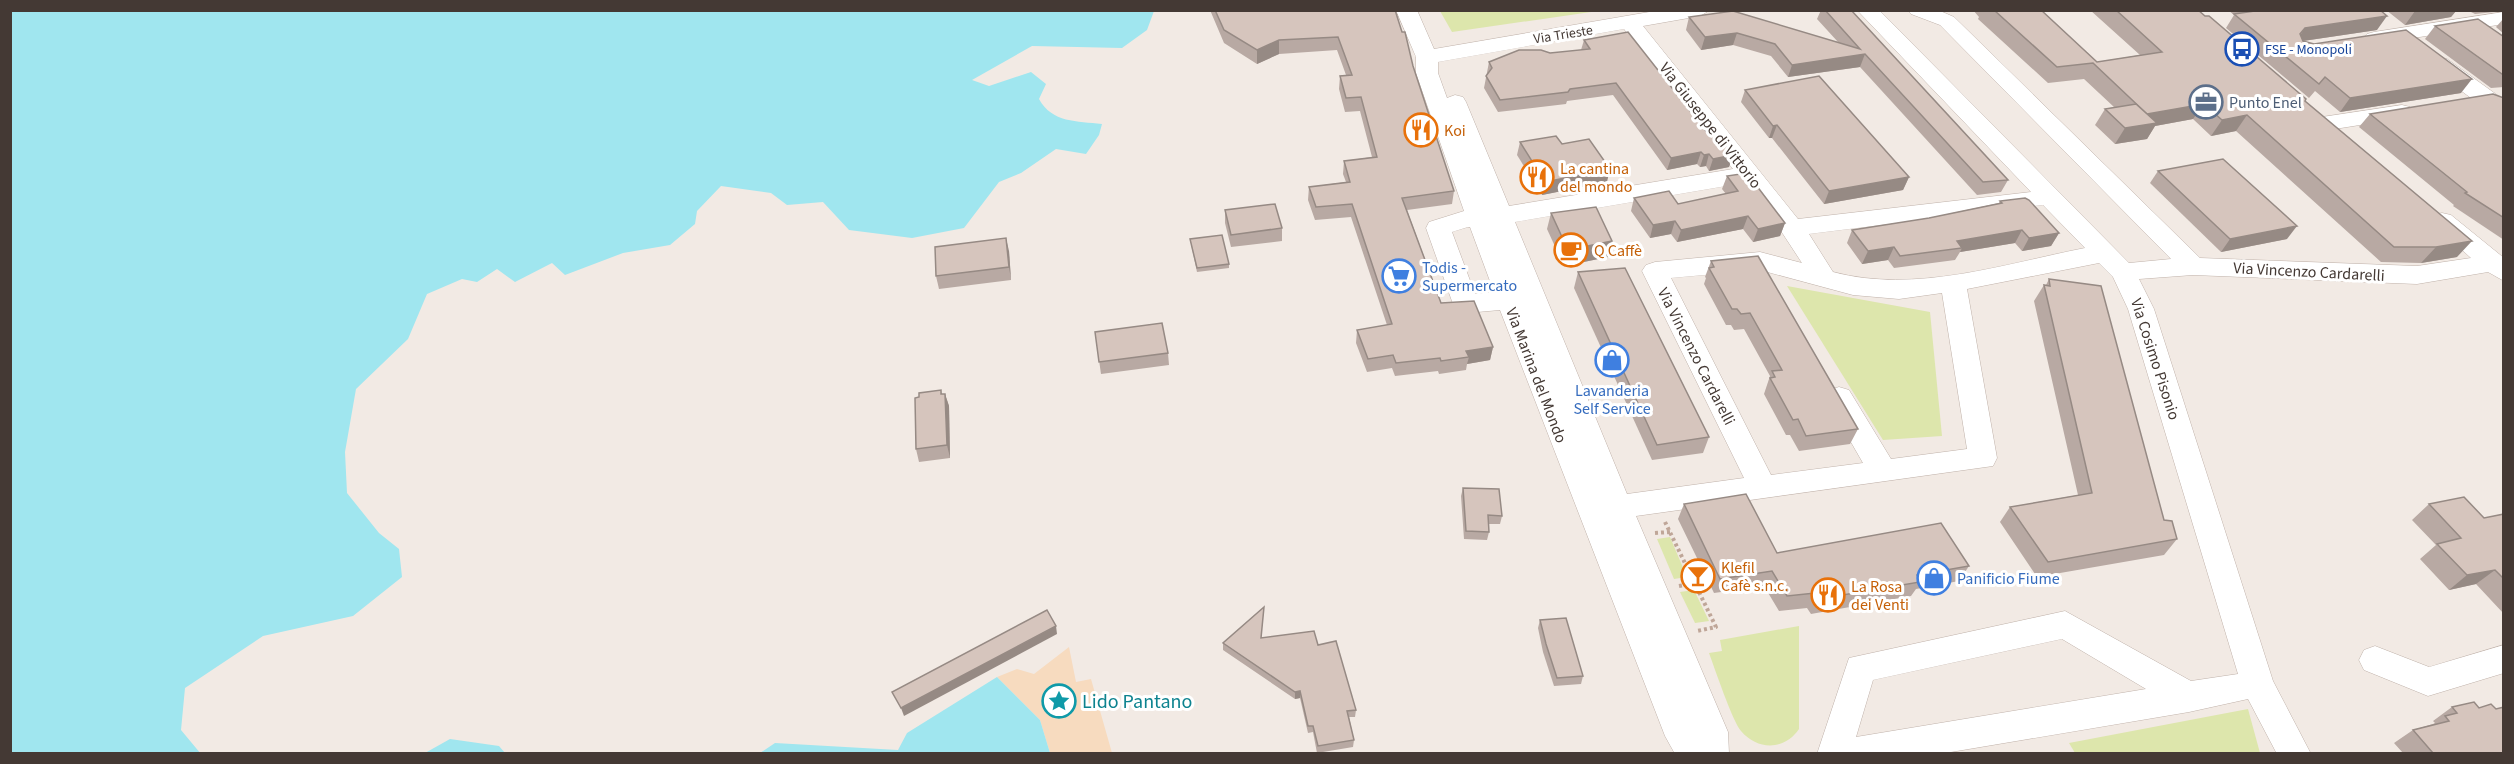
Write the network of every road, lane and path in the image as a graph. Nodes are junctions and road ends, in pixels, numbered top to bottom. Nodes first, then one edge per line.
1 (1406, 10) edge
2 (1700, 10) edge
3 (1911, 10) edge
4 (1918, 10) edge
5 (1869, 12) edge
6 (2376, 16) edge
7 (2463, 17) edge
8 (2504, 18) edge
9 (1630, 23) junction
10 (2400, 34) junction
11 (2496, 40) edge
12 (2357, 41) edge
13 (1427, 57) junction
14 (2498, 101) edge
15 (2458, 103) edge
16 (2426, 108) edge
17 (2304, 109) edge
18 (2322, 124) junction
19 (2349, 146) edge
20 (1750, 174) junction
21 (2048, 197) junction
22 (2421, 204) edge
23 (1489, 217) junction
24 (1792, 228) junction
25 (1760, 261) junction
26 (2114, 262) junction
27 (2193, 266) junction
28 (2498, 267) edge
29 (1824, 278) junction
30 (1953, 283) junction
31 (1777, 291) edge
32 (1509, 300) junction
33 (1824, 371) edge
34 (1883, 471) junction
35 (1763, 487) junction
36 (1617, 506) junction
37 (1589, 510) junction
38 (1663, 518) dead end
39 (1670, 532) junction
40 (1654, 533) dead end
41 (1695, 583) junction
42 (1675, 586) dead end
43 (1696, 632) dead end
44 (2504, 659) edge
45 (2375, 660) dead end
46 (2238, 688) dead end
47 (2189, 697) junction
48 (1695, 753) edge
49 (1712, 753) edge
50 (1834, 753) edge
51 (1845, 753) edge
52 (2295, 753) edge

1 - 13 street, Via Marina del Mondo
2 - 9 street, Via Trieste
3 - 5 street, Via Cosimo Pisonio
4 - 27 street
5 - 21 street, Via Cosimo Pisonio
6 - 10 street
7 - 8 street
7 - 10 street
7 - 11 street
9 - 13 street, Via Trieste
9 - 20 street, Via Giuseppe di Vittorio
10 - 12 street
10 - 14 street
13 - 23 street, Via Marina del Mondo
14 - 15 street
16 - 18 street
17 - 18 street
18 - 19 street
20 - 23 street
20 - 24 street, Via Giuseppe di Vittorio
21 - 24 street
21 - 26 street, Via Cosimo Pisonio
22 - 28 street
23 - 32 street, Via Marina del Mondo
23 - 32 street
23 - 36 street, Via Marina del Mondo
24 - 29 street, Via Giuseppe di Vittorio
25 - 29 street, Via Vincenzo Cardarelli
25 - 31 street
25 - 35 street, Via Vincenzo Cardarelli
26 - 27 street, Via Vincenzo Cardarelli
26 - 30 street, Via Vincenzo Cardarelli
26 - 52 street, Via Cosimo Pisonio
27 - 28 street, Via Vincenzo Cardarelli
29 - 30 street, Via Vincenzo Cardarelli
30 - 34 street
32 - 37 street, Via Marina del Mondo
33 - 34 street
34 - 35 street
35 - 36 street
36 - 37 street
36 - 49 street, Via Marina del Mondo
37 - 48 street, Via Marina del Mondo
38 - 39 path
39 - 40 path
39 - 41 path
41 - 42 path
41 - 43 path
44 - 45 street
46 - 47 street
47 - 50 street
47 - 51 street

